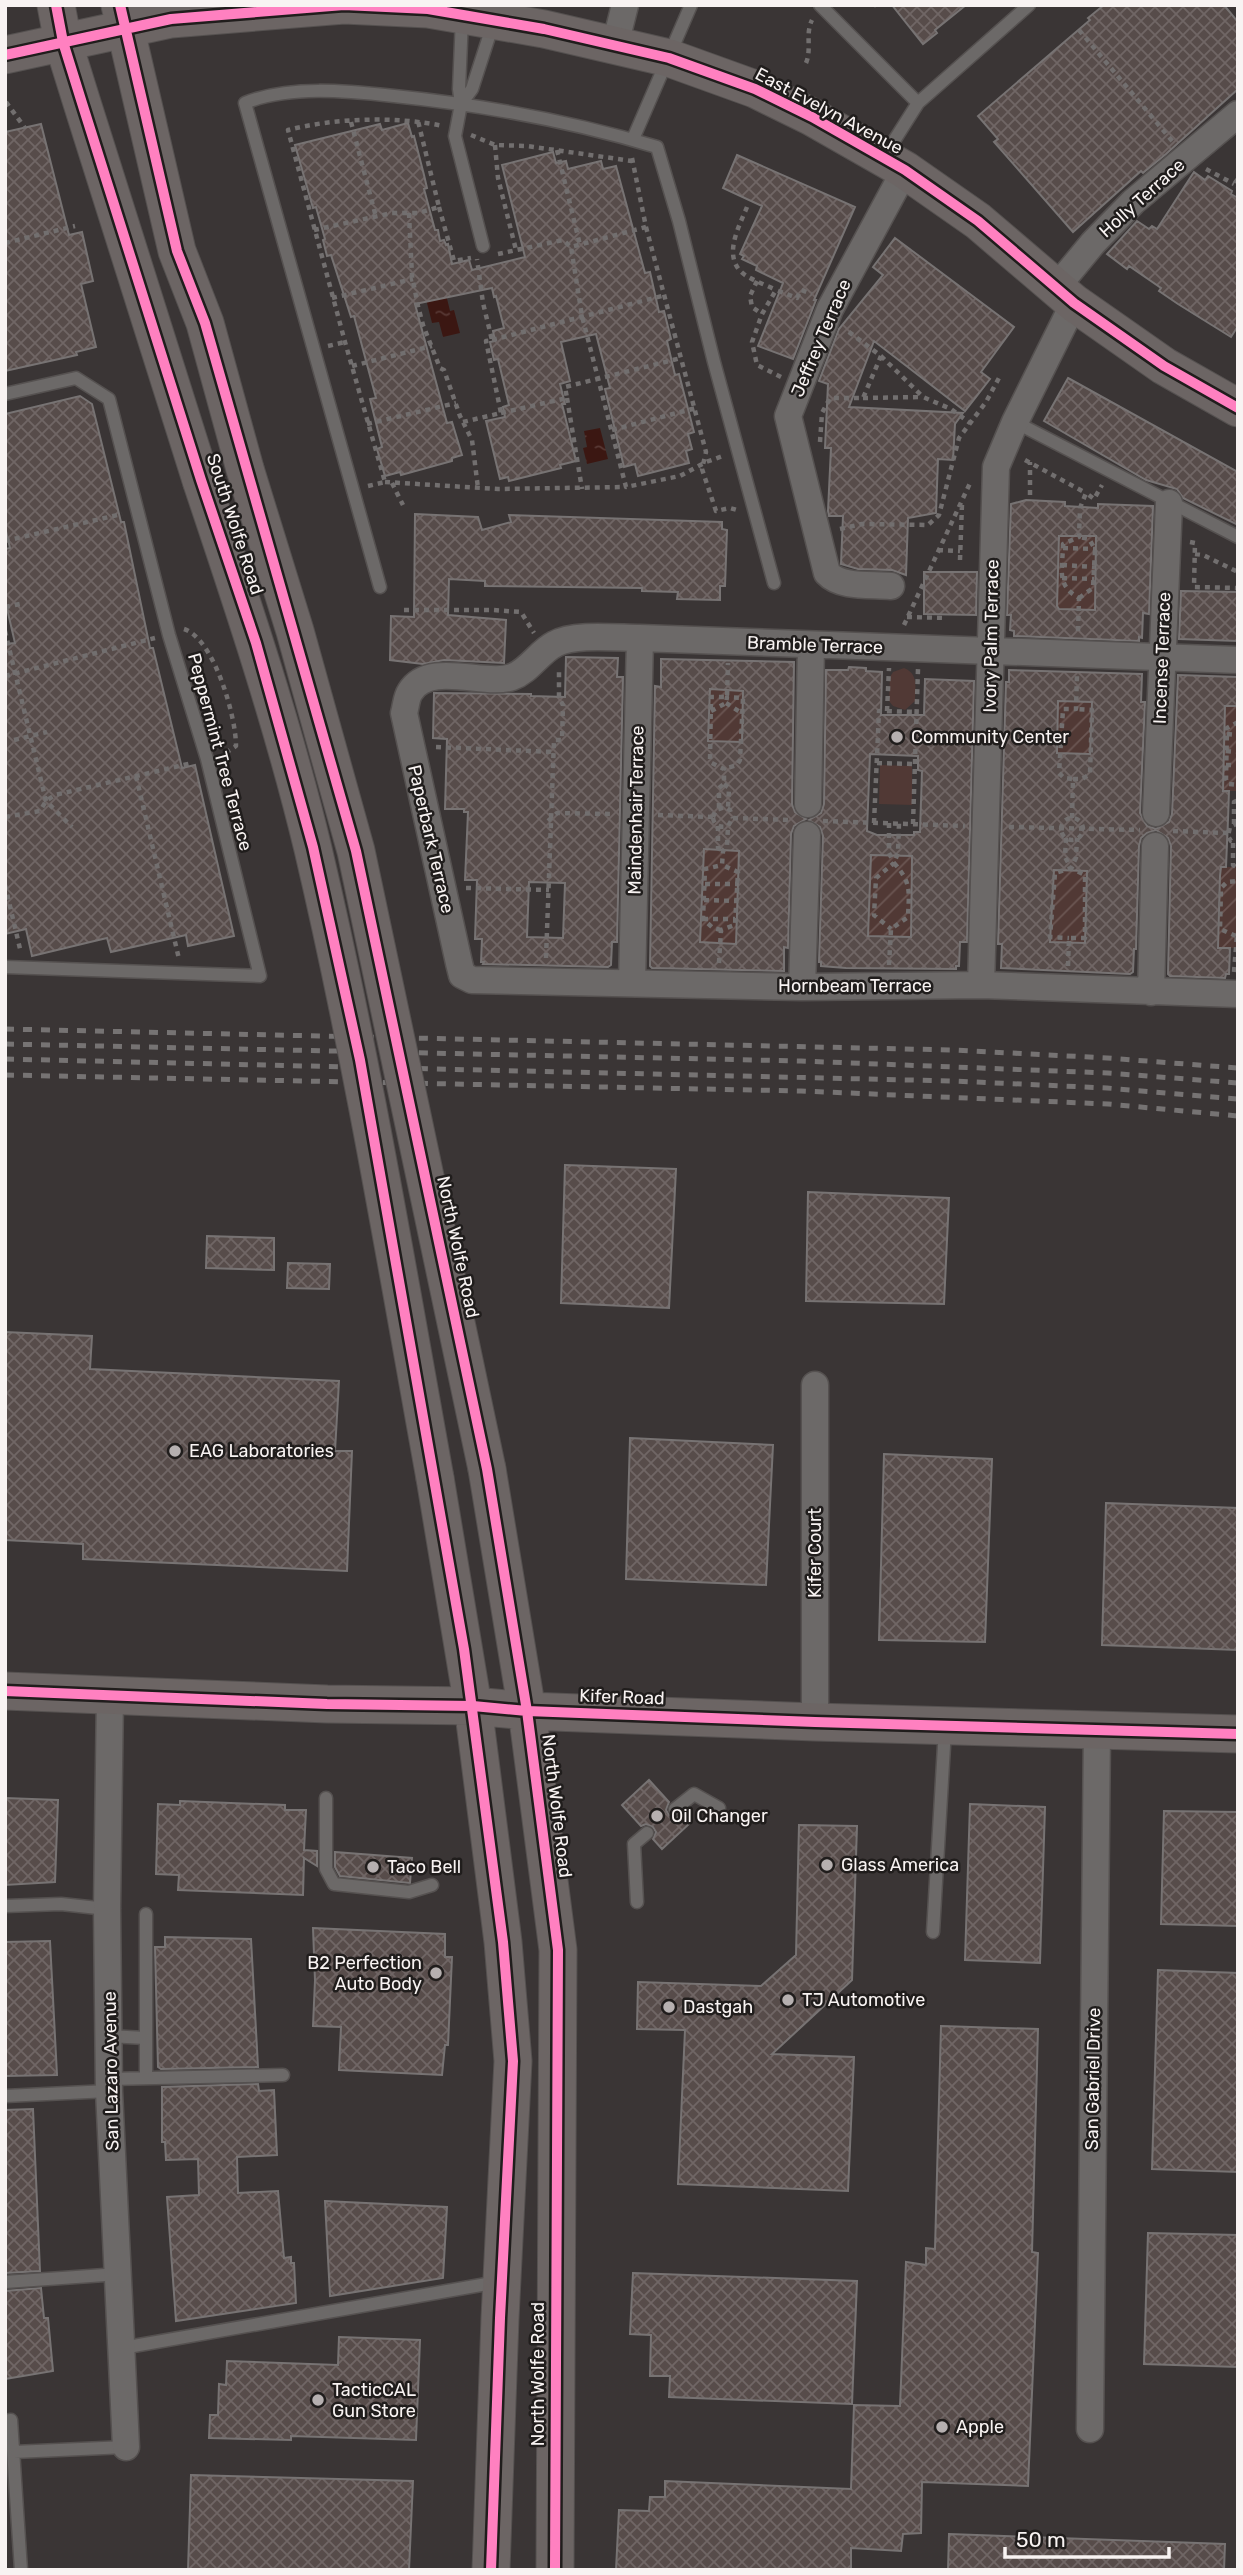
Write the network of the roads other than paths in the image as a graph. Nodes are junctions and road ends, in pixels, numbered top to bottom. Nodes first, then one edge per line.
1 (56, 5) edge
2 (625, 5) edge
3 (691, 5) edge
4 (1029, 5) edge
5 (278, 7) edge
6 (817, 11) edge
7 (122, 17) edge
8 (478, 17) junction
9 (63, 42) junction
10 (615, 45) junction
11 (5, 55) edge
12 (669, 58) junction
13 (918, 103) junction
14 (461, 104) junction
15 (1238, 114) edge
16 (633, 139) junction
17 (894, 164) junction
18 (484, 246) dead end
19 (1065, 296) junction
20 (5, 394) edge
21 (1238, 408) edge
22 (1015, 422) junction
23 (1169, 503) junction
24 (1238, 537) edge
25 (774, 583) dead end
26 (891, 586) dead end
27 (380, 587) dead end
28 (640, 638) junction
29 (811, 645) junction
30 (991, 653) junction
31 (1163, 658) junction
32 (1238, 660) edge
33 (410, 692) joint
34 (808, 804) dead end
35 (1156, 813) dead end
36 (807, 835) dead end
37 (1155, 846) dead end
38 (5, 967) edge
39 (472, 980) joint
40 (632, 983) junction
41 (981, 985) junction
42 (803, 987) junction
43 (1151, 992) junction
44 (1235, 994) edge
45 (400, 1060) joint
46 (815, 1385) dead end
47 (5, 1691) edge
48 (110, 1694) junction
49 (473, 1706) junction
50 (527, 1711) junction
51 (815, 1721) junction
52 (946, 1725) junction
53 (1097, 1729) junction
54 (1238, 1734) edge
55 (326, 1798) dead end
56 (719, 1808) dead end
57 (675, 1809) dead end
58 (647, 1833) dead end
59 (432, 1885) dead end
60 (637, 1902) dead end
61 (5, 1906) edge
62 (107, 1909) junction
63 (146, 1913) dead end
64 (933, 1933) dead end
65 (109, 2036) junction
66 (145, 2038) junction
67 (283, 2075) dead end
68 (146, 2077) junction
69 (110, 2085) junction
70 (5, 2096) edge
71 (119, 2274) junction
72 (5, 2281) edge
73 (502, 2282) junction
74 (122, 2347) junction
75 (5, 2421) edge
76 (1090, 2428) dead end
77 (127, 2447) joint
78 (14, 2452) junction
79 (21, 2570) edge
80 (491, 2570) edge
81 (555, 2570) edge

1 - 9 main road, South Wolfe Road
2 - 10 street
3 - 12 lane
4 - 13 lane
5 - 7 main road, East Evelyn Avenue
5 - 8 main road, East Evelyn Avenue
6 - 13 lane
7 - 9 main road, East Evelyn Avenue
7 - 45 main road, South Wolfe Road, bridge
8 - 10 main road, East Evelyn Avenue
8 - 14 lane
8 - 14 lane
9 - 11 main road, East Evelyn Avenue
9 - 49 main road, South Wolfe Road, bridge
10 - 12 main road, East Evelyn Avenue
12 - 16 lane
12 - 17 main road, East Evelyn Avenue
13 - 17 lane
14 - 16 lane
14 - 18 lane
14 - 27 lane
15 - 19 street, Holly Terrace
16 - 25 lane
17 - 19 main road, East Evelyn Avenue
17 - 26 street, Jeffrey Terrace
19 - 21 main road, East Evelyn Avenue
19 - 22 street, Ivory Palm Terrace
20 - 38 lane, Peppermint Tree Terrace
22 - 23 lane
22 - 30 street, Ivory Palm Terrace
23 - 24 lane
23 - 31 street, Incense Terrace
28 - 29 street, Bramble Terrace
28 - 33 street, Bramble Terrace
28 - 40 street, Maindenhair Terrace
29 - 30 street, Bramble Terrace
29 - 34 street
30 - 31 street, Bramble Terrace
30 - 41 street, Ivory Palm Terrace
31 - 32 street, Bramble Terrace
31 - 35 street, Incense Terrace
33 - 39 street, Paperbark Terrace
36 - 42 street
37 - 43 street
39 - 40 street, Hornbeam Terrace
40 - 42 street, Hornbeam Terrace
41 - 42 street, Hornbeam Terrace
41 - 43 street, Hornbeam Terrace
43 - 44 street, Hornbeam Terrace
45 - 50 main road, North Wolfe Road, bridge
46 - 51 street, Kifer Court
47 - 48 main road, Kifer Road
48 - 49 main road, Kifer Road
48 - 62 street, San Lazaro Avenue
49 - 50 main road, Kifer Road
49 - 73 main road
50 - 51 main road, Kifer Road
50 - 81 main road, North Wolfe Road
51 - 52 main road, Kifer Road
52 - 53 main road, Kifer Road
52 - 64 lane
53 - 54 main road, Kifer Road
53 - 76 street, San Gabriel Drive
55 - 59 lane
56 - 57 lane
58 - 60 lane
61 - 62 lane
62 - 65 street, San Lazaro Avenue
63 - 66 lane
65 - 66 lane
65 - 69 street, San Lazaro Avenue
66 - 68 lane
67 - 68 lane
68 - 69 lane
69 - 70 lane
69 - 71 street, San Lazaro Avenue
71 - 72 lane
71 - 74 street, San Lazaro Avenue
73 - 74 lane
73 - 80 main road
74 - 77 street, San Lazaro Avenue
75 - 78 lane
77 - 78 lane
78 - 79 lane

